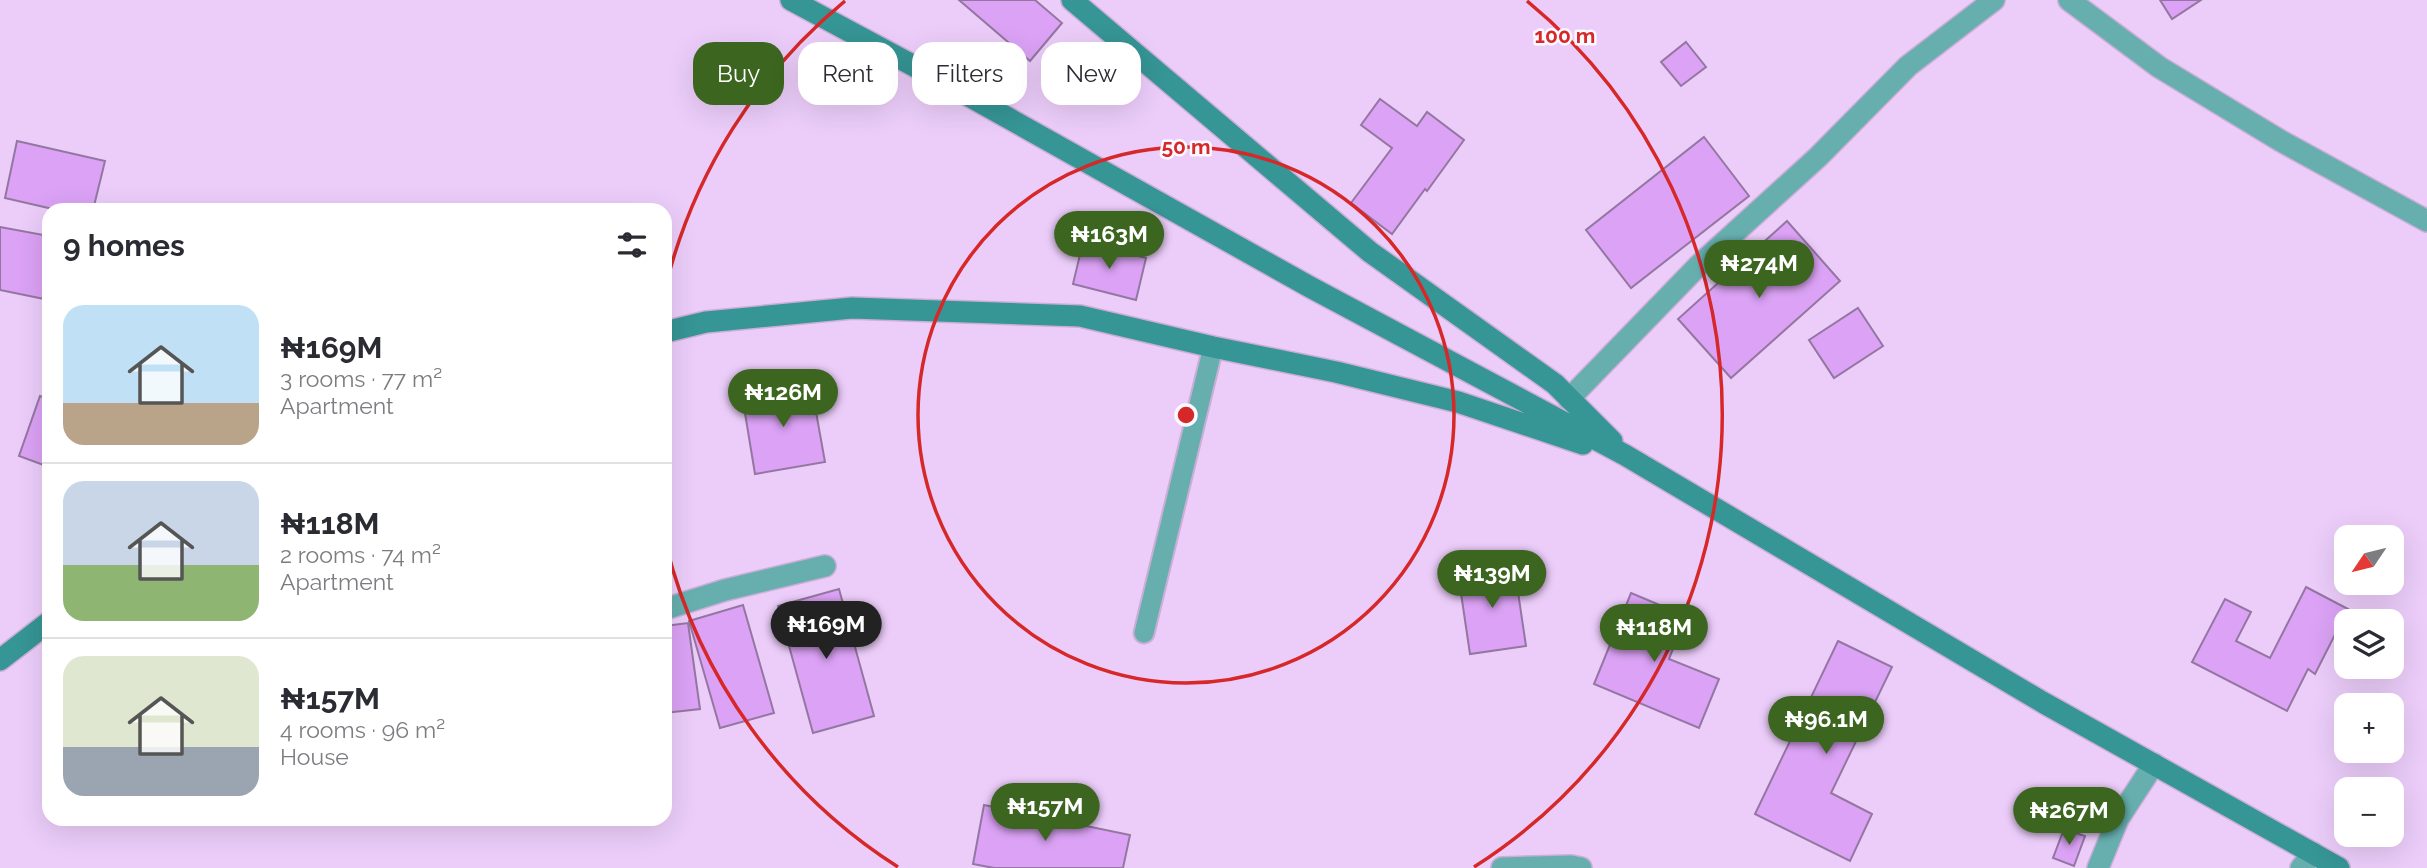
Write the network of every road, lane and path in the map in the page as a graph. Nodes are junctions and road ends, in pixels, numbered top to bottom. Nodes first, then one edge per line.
1 (790, 0) edge
2 (1072, 0) edge
3 (1994, 0) edge
4 (2069, 0) edge
5 (2427, 221) edge
6 (672, 330) edge
7 (1213, 347) junction
8 (1569, 398) junction
9 (1625, 455) junction
10 (825, 566) dead end
11 (672, 607) edge
12 (42, 627) edge
13 (1144, 633) dead end
14 (0, 660) edge
15 (2154, 764) junction
16 (2307, 861) edge
17 (1502, 868) edge
18 (1581, 868) edge
19 (2098, 868) edge
20 (2339, 868) edge

1 - 9 street
2 - 8 street
3 - 8 street
4 - 5 street
6 - 7 street
7 - 9 street
7 - 13 lane
8 - 9 street
9 - 15 street
10 - 11 street
12 - 14 street
15 - 16 street
15 - 19 street
16 - 20 street
17 - 18 street

